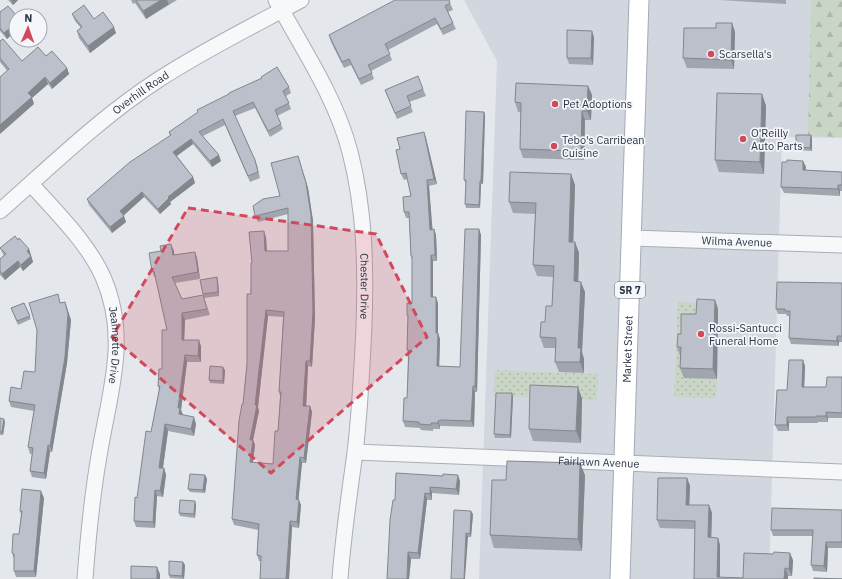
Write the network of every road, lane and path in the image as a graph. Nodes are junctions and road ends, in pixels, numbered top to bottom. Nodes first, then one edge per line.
1 (301, 0) edge
2 (638, 0) edge
3 (279, 5) edge
4 (31, 184) junction
5 (0, 211) edge
6 (632, 238) junction
7 (842, 245) edge
8 (355, 452) junction
9 (623, 463) junction
10 (842, 472) edge
11 (85, 579) edge
12 (340, 579) edge
13 (620, 579) edge

1 - 3 street, Overhill Road
2 - 6 main road, Market Street / SR 7
3 - 4 street, Overhill Road
3 - 8 street, Chester Drive
4 - 5 street, Overhill Road
4 - 11 street, Jeannette Drive
6 - 7 street, Wilma Avenue
6 - 9 main road, Market Street / SR 7
8 - 9 street, Fairlawn Avenue
8 - 12 street, Chester Drive
9 - 10 street, Fairlawn Avenue
9 - 13 main road, Market Street / SR 7

